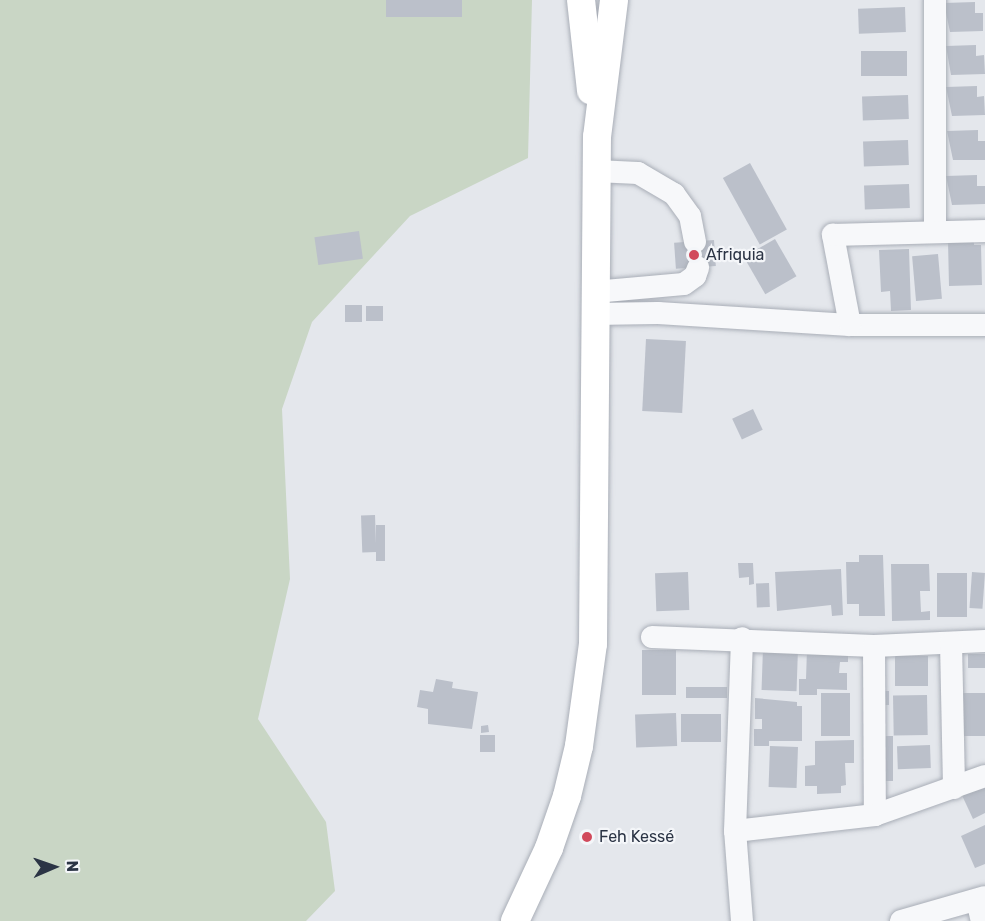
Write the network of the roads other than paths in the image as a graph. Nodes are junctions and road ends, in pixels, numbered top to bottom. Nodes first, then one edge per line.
1 (581, 0) edge
2 (614, 0) edge
3 (935, 0) edge
4 (597, 137) junction
5 (596, 171) junction
6 (985, 231) edge
7 (935, 232) junction
8 (695, 242) dead end
9 (698, 268) dead end
10 (594, 303) junction
11 (850, 325) junction
12 (985, 325) edge
13 (652, 637) dead end
14 (742, 638) junction
15 (985, 641) edge
16 (951, 643) junction
17 (874, 646) junction
18 (985, 776) edge
19 (954, 788) junction
20 (875, 815) junction
21 (735, 831) junction
22 (981, 906) edge
23 (517, 921) edge
24 (742, 921) edge
25 (901, 921) edge

1 - 4 main road
2 - 4 main road
3 - 7 street
4 - 5 main road
5 - 8 street
5 - 10 main road
6 - 7 street
7 - 11 street
9 - 10 street
10 - 11 street
10 - 23 main road
11 - 12 street
13 - 14 street
14 - 17 street
14 - 21 street
15 - 16 street
16 - 17 street
16 - 19 street
17 - 20 street
18 - 19 street
19 - 20 street
20 - 21 street
21 - 24 street
22 - 25 street

